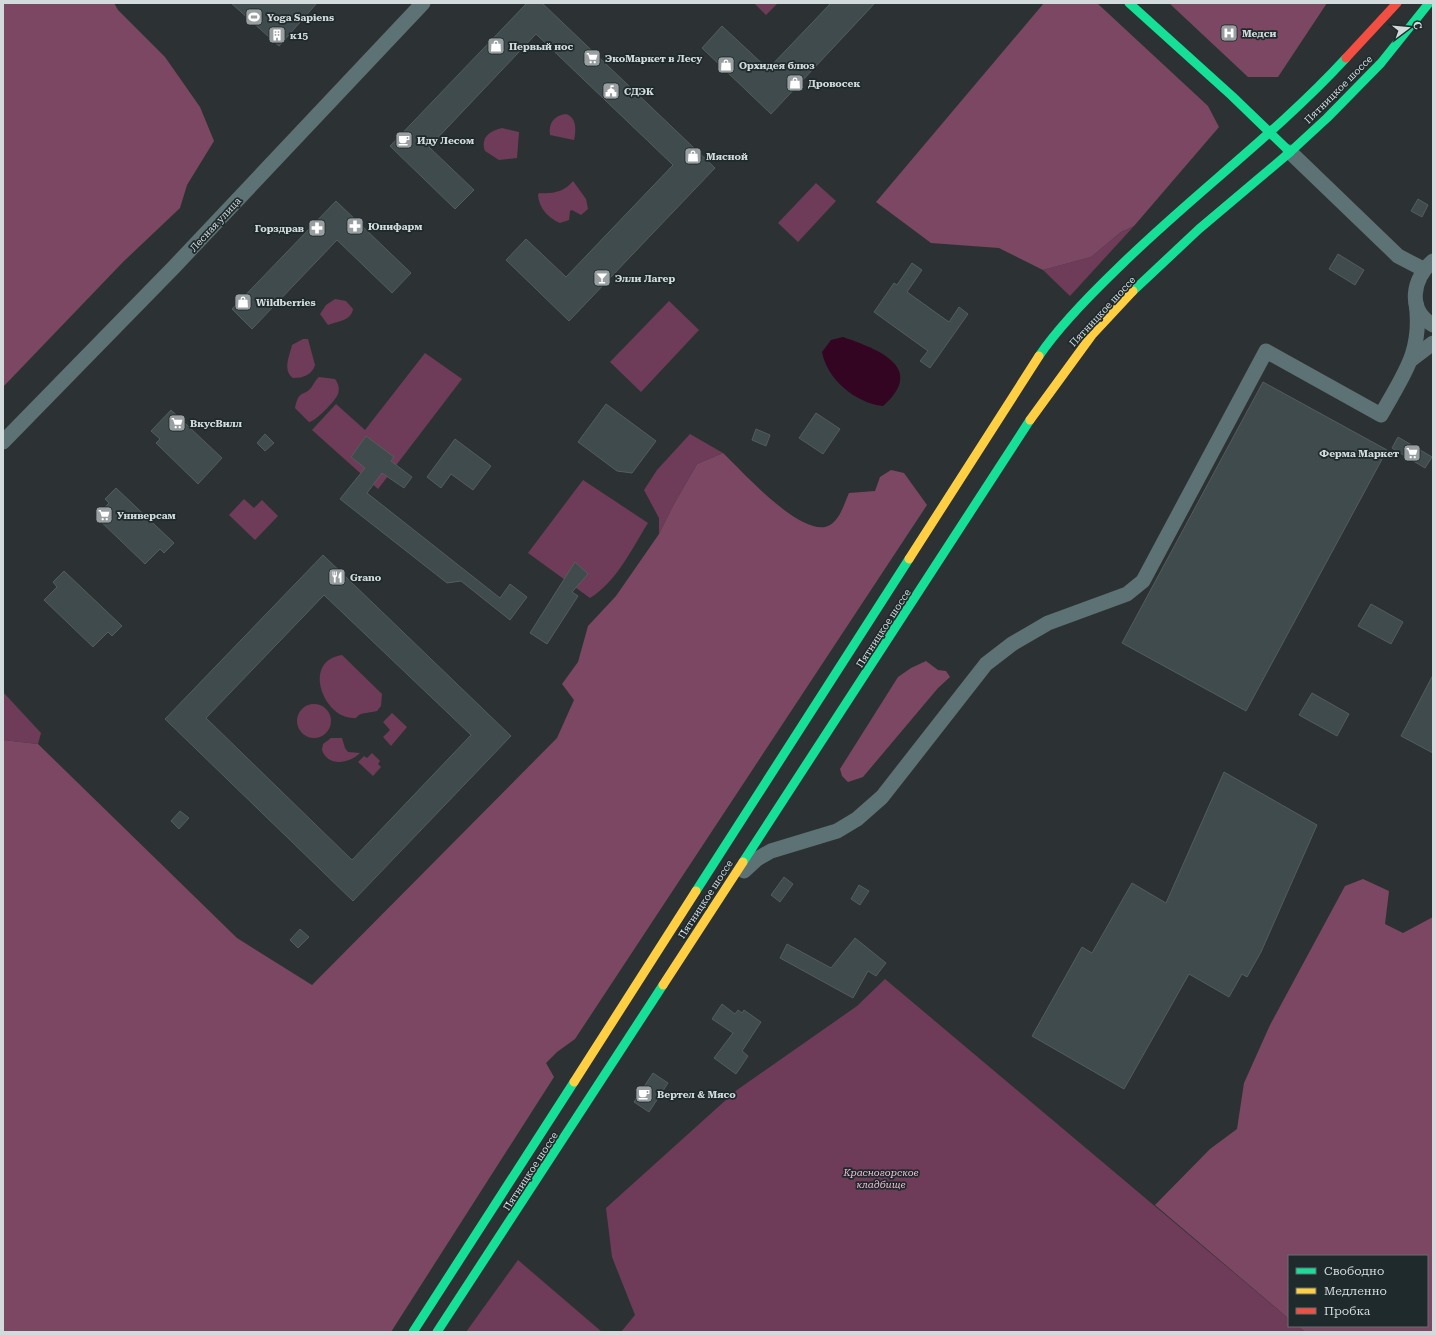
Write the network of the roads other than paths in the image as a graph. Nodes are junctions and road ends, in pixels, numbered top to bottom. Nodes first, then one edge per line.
1 (423, 3) edge
2 (1129, 3) edge
3 (1397, 3) edge
4 (1429, 3) edge
5 (1270, 133) junction
6 (1290, 152) junction
7 (1428, 265) edge
8 (1416, 303) junction
9 (1433, 325) edge
10 (1433, 344) edge
11 (1412, 359) junction
12 (3, 442) edge
13 (709, 913) junction
14 (412, 1332) edge
15 (437, 1332) edge

1 - 12 street, Лесная улица
2 - 5 main road
3 - 5 main road, Пятницкое шоссе
4 - 6 main road, Пятницкое шоссе
5 - 6 main road
5 - 14 main road, Пятницкое шоссе
6 - 7 street
6 - 13 main road, Пятницкое шоссе
7 - 8 street
8 - 9 street
8 - 11 street
10 - 11 street
11 - 13 street
13 - 15 main road, Пятницкое шоссе

